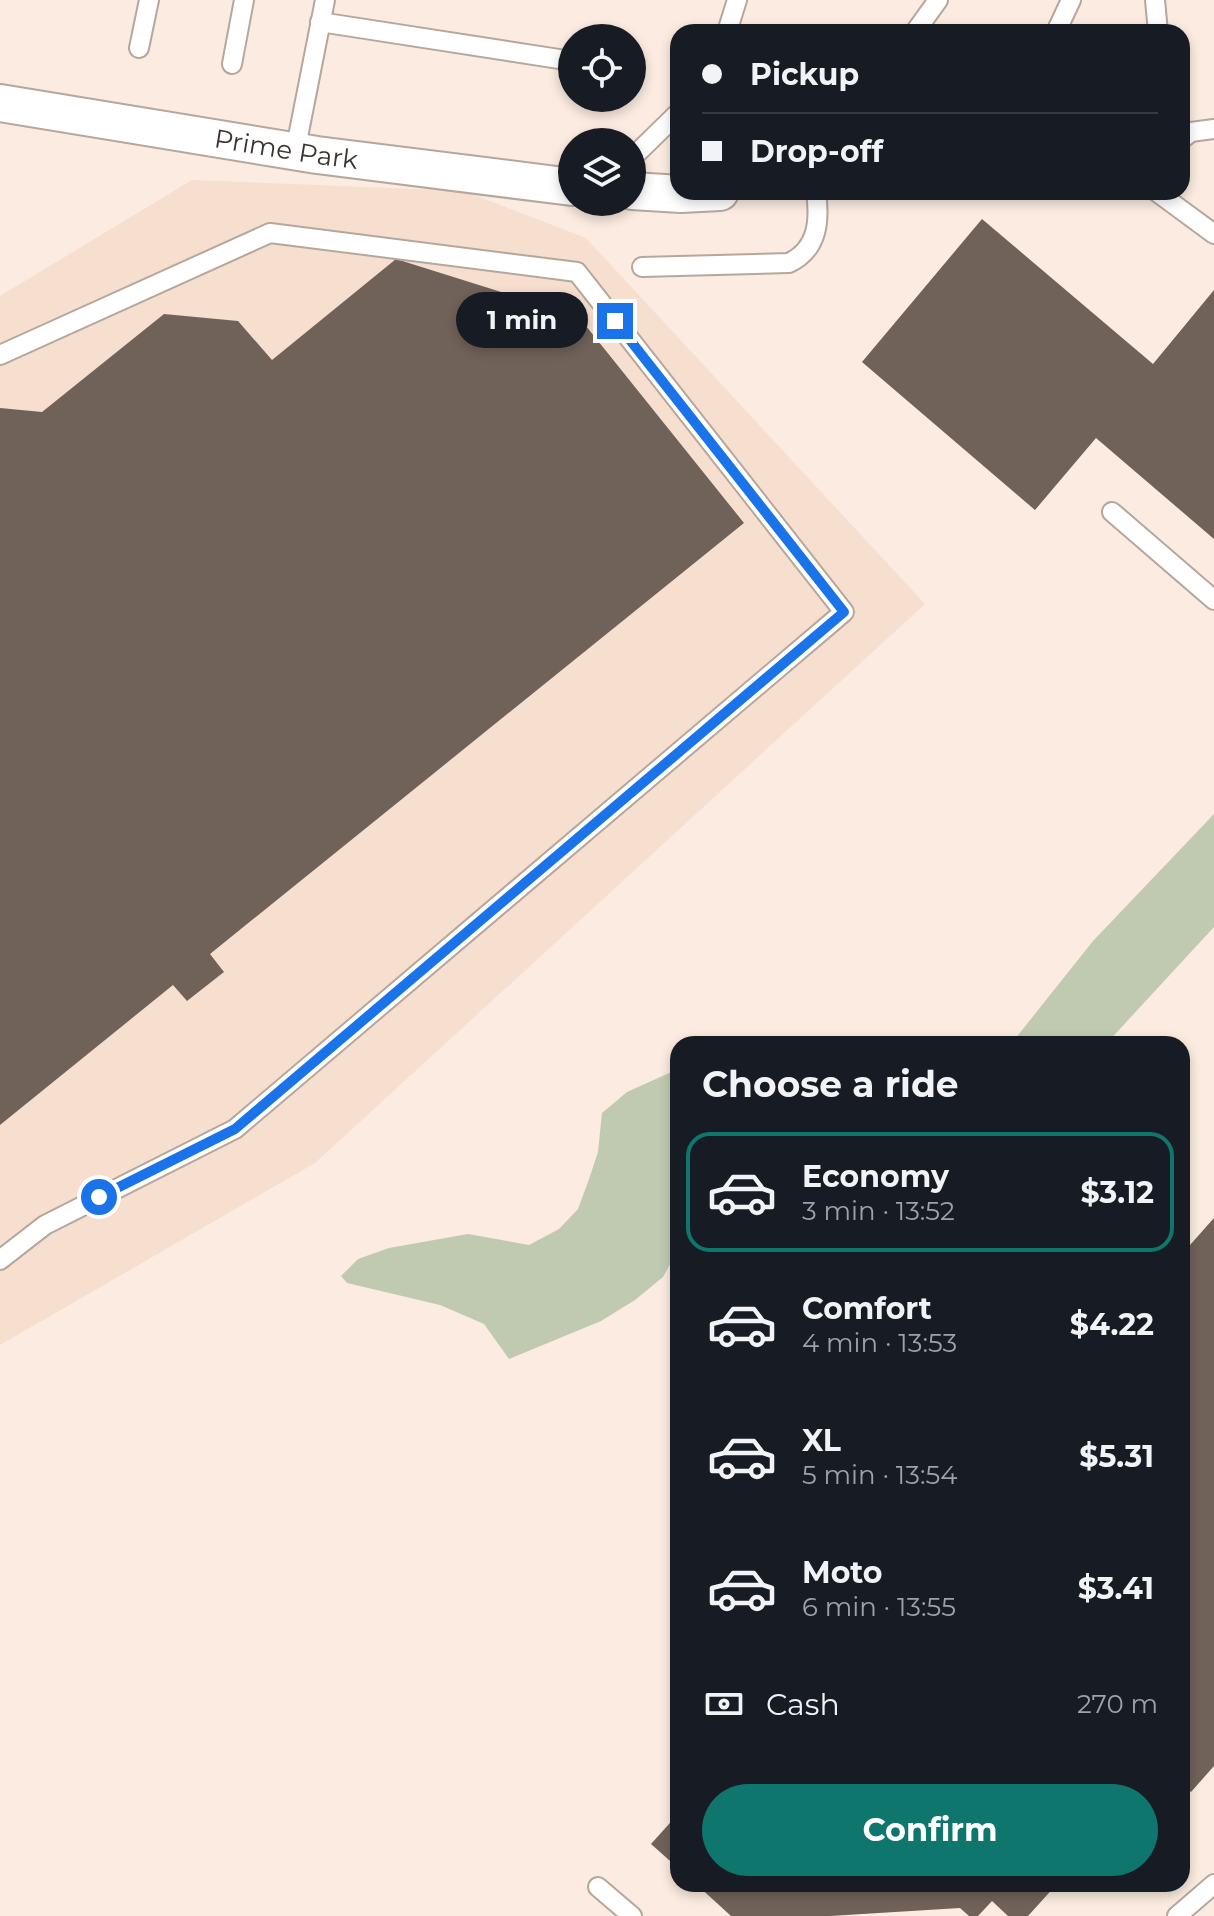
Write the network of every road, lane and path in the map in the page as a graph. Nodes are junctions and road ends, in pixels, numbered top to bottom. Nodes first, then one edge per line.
1 (149, 0) edge
2 (244, 0) edge
3 (325, 0) edge
4 (737, 0) edge
5 (938, 0) edge
6 (1071, 0) edge
7 (1155, 0) edge
8 (320, 22) junction
9 (730, 24) edge
10 (921, 24) edge
11 (1060, 24) edge
12 (1157, 24) edge
13 (139, 48) dead end
14 (558, 59) edge
15 (232, 64) dead end
16 (0, 103) edge
17 (670, 121) edge
18 (1214, 129) edge
19 (1190, 133) edge
20 (646, 144) edge
21 (295, 152) junction
22 (558, 185) edge
23 (646, 192) edge
24 (670, 193) edge
25 (817, 200) edge
26 (1172, 200) edge
27 (1214, 234) edge
28 (642, 267) dead end
29 (0, 355) edge
30 (1112, 512) dead end
31 (1214, 600) edge
32 (0, 1260) edge
33 (1214, 1884) edge
34 (598, 1887) dead end
35 (632, 1916) edge
36 (1177, 1916) edge

1 - 13 lane
2 - 15 lane
3 - 8 lane
4 - 9 lane
5 - 10 lane
6 - 11 lane
7 - 12 lane
8 - 14 lane
8 - 21 lane
16 - 21 street, Prime Park
17 - 20 lane
18 - 19 lane
21 - 22 street, Prime Park
23 - 24 street
25 - 28 lane
26 - 27 lane
29 - 32 lane
30 - 31 lane
33 - 36 lane
34 - 35 lane

